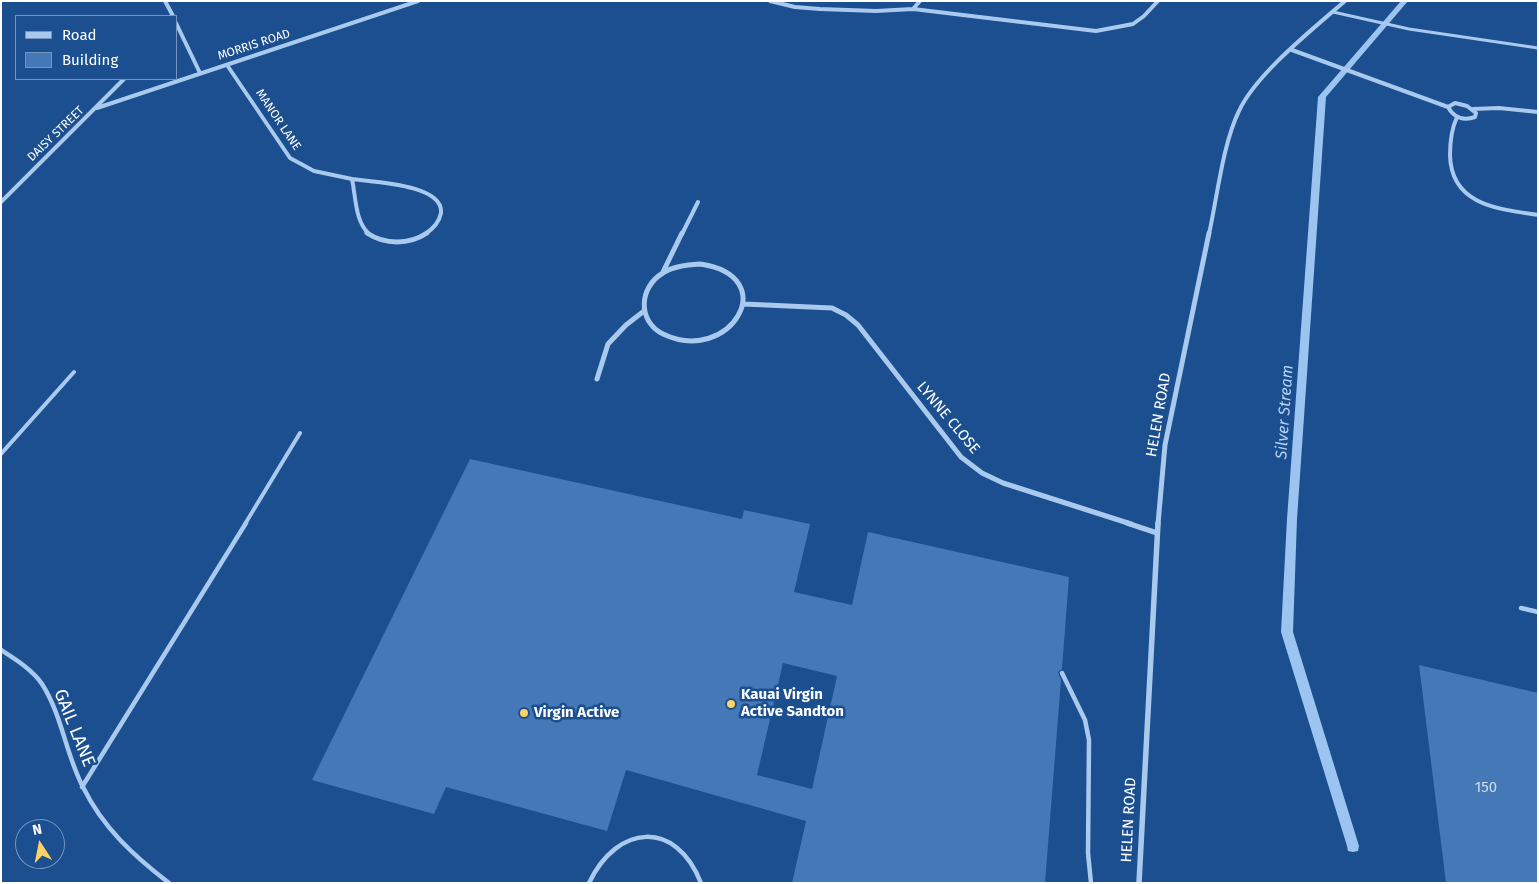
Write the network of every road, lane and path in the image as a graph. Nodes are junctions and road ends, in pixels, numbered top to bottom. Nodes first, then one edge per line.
1 (166, 1) edge
2 (418, 1) edge
3 (770, 1) edge
4 (920, 1) edge
5 (1158, 1) edge
6 (1345, 1) edge
7 (913, 9) junction
8 (1333, 12) junction
9 (173, 15) edge
10 (178, 27) edge
11 (1538, 48) edge
12 (1292, 50) junction
13 (227, 65) junction
14 (200, 73) junction
15 (123, 80) edge
16 (1448, 107) junction
17 (97, 108) junction
18 (1473, 109) junction
19 (1538, 112) edge
20 (1457, 117) junction
21 (352, 179) junction
22 (1, 202) edge
23 (698, 202) dead end
24 (1538, 215) edge
25 (662, 273) junction
26 (744, 304) junction
27 (644, 311) junction
28 (74, 372) dead end
29 (597, 379) dead end
30 (300, 433) dead end
31 (1, 454) edge
32 (1157, 533) junction
33 (1521, 608) dead end
34 (1538, 612) edge
35 (1, 650) edge
36 (1062, 673) dead end
37 (82, 786) junction
38 (169, 883) edge
39 (588, 883) edge
40 (701, 883) edge
41 (1091, 883) edge
42 (1139, 883) edge

1 - 9 street
2 - 13 street, MORRIS ROAD
3 - 7 street
4 - 7 street
5 - 7 street
6 - 8 street, HELEN ROAD
8 - 11 lane
8 - 12 street, HELEN ROAD
10 - 14 street
12 - 16 street
12 - 32 street, HELEN ROAD
13 - 14 street, MORRIS ROAD
13 - 21 street, MANOR LANE
14 - 17 street, MORRIS ROAD
15 - 17 street, DAISY STREET
16 - 18 street
16 - 20 street
17 - 22 street, DAISY STREET
18 - 19 street
18 - 20 street
20 - 24 street
21 - 21 street, MANOR LANE
23 - 25 street
25 - 26 street
25 - 27 street
26 - 27 street
26 - 32 street, LYNNE CLOSE
27 - 29 street
28 - 31 lane
30 - 37 lane
32 - 42 street, HELEN ROAD
33 - 34 lane
35 - 37 lane, GAIL LANE
36 - 41 lane
37 - 38 lane, GAIL LANE
39 - 40 lane

